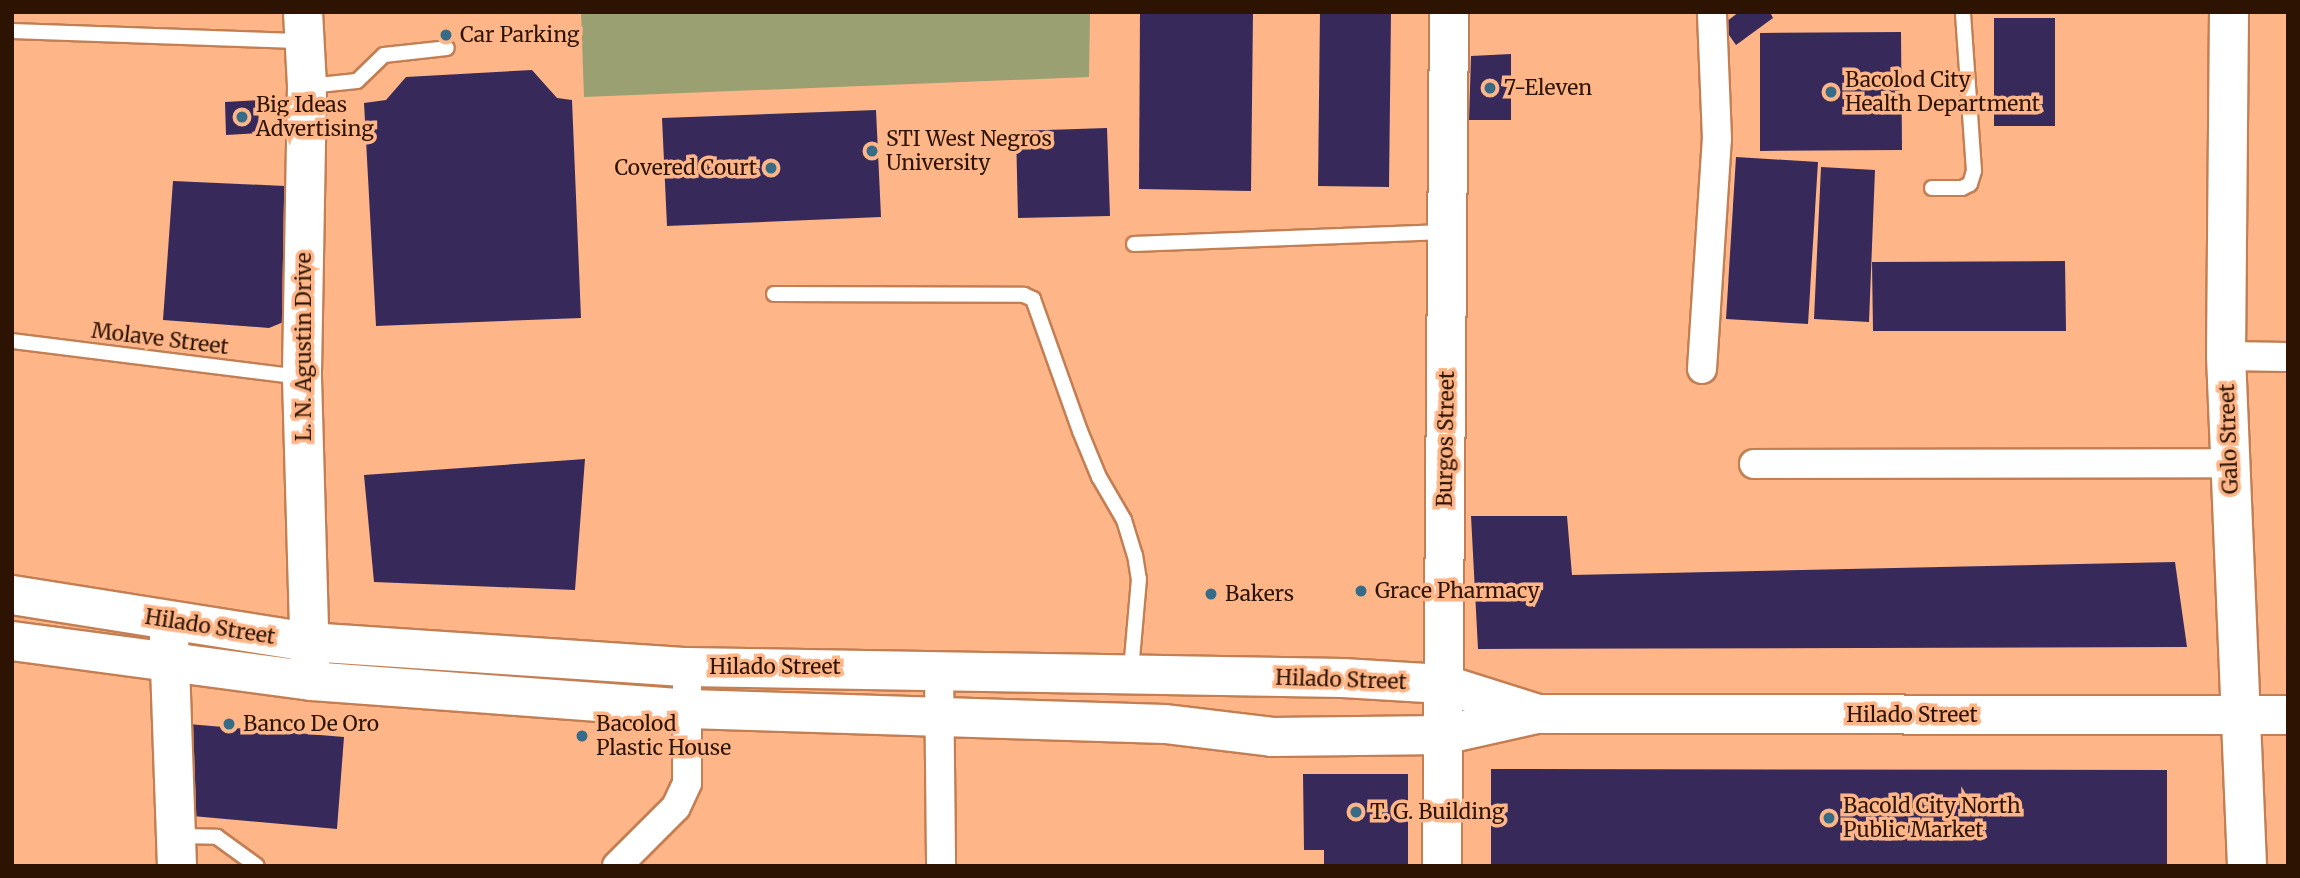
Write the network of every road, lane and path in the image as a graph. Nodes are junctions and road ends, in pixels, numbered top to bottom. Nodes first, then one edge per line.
1 (1449, 12) edge
2 (1712, 12) edge
3 (1963, 12) edge
4 (2229, 12) edge
5 (304, 27) edge
6 (12, 31) edge
7 (447, 48) dead end
8 (307, 86) junction
9 (1932, 188) dead end
10 (1448, 232) junction
11 (1134, 244) dead end
12 (774, 293) dead end
13 (12, 341) edge
14 (2226, 356) junction
15 (2288, 357) edge
16 (1702, 369) dead end
17 (302, 377) junction
18 (2230, 463) junction
19 (1754, 464) dead end
20 (12, 596) edge
21 (168, 621) junction
22 (12, 640) edge
23 (308, 642) junction
24 (171, 661) junction
25 (687, 667) junction
26 (939, 668) junction
27 (1130, 676) junction
28 (1168, 677) junction
29 (311, 681) junction
30 (1443, 684) junction
31 (689, 709) junction
32 (1537, 714) junction
33 (2288, 715) edge
34 (2244, 716) junction
35 (938, 718) junction
36 (1165, 724) junction
37 (1443, 735) junction
38 (177, 851) edge
39 (257, 866) edge
40 (617, 866) edge
41 (941, 866) edge
42 (1442, 866) edge
43 (2247, 866) edge

1 - 10 main road, Burgos Street
2 - 16 street
3 - 9 lane
4 - 14 main road, Galo Street
5 - 6 lane
5 - 8 main road, L. N. Agustin Drive
7 - 8 lane
8 - 17 main road, L. N. Agustin Drive
10 - 11 lane
10 - 30 main road, Burgos Street
12 - 27 lane
13 - 17 lane, Molave Street
14 - 15 street
14 - 18 main road, Galo Street
17 - 23 main road, L. N. Agustin Drive
18 - 19 street
18 - 34 main road, Galo Street
20 - 21 main road, Hilado Street
21 - 23 main road, Hilado Street
21 - 24 main road
22 - 24 main road, Hilado Street
23 - 25 main road, Hilado Street
23 - 29 main road, L. N. Agustin Drive
24 - 29 main road, Hilado Street
24 - 38 main road
25 - 26 main road, Hilado Street
25 - 31 street
26 - 27 main road, Hilado Street
26 - 35 street
27 - 28 main road, Hilado Street
28 - 30 main road, Hilado Street
28 - 36 main road
29 - 31 main road, Hilado Street
30 - 32 main road, Hilado Street
30 - 37 main road, Burgos Street
31 - 35 main road, Hilado Street
31 - 40 street
32 - 34 main road, Hilado Street
32 - 37 main road, Hilado Street
33 - 34 main road, Hilado Street
34 - 43 main road, Galo Street
35 - 36 main road, Hilado Street
35 - 41 street
36 - 37 main road, Hilado Street
37 - 42 main road, Burgos Street
38 - 39 lane

